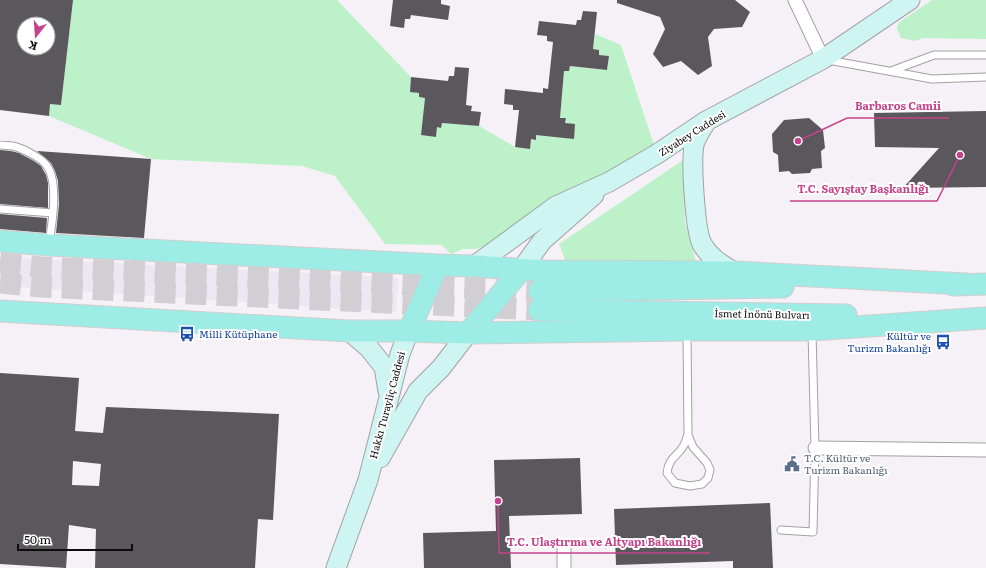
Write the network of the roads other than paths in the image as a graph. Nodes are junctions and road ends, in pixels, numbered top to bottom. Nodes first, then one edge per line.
1 (795, 0) edge
2 (910, 0) edge
3 (986, 55) edge
4 (823, 60) junction
5 (890, 71) junction
6 (986, 78) edge
7 (706, 121) junction
8 (0, 145) edge
9 (609, 182) junction
10 (0, 209) edge
11 (53, 213) junction
12 (0, 241) edge
13 (49, 245) junction
14 (438, 265) junction
15 (474, 266) junction
16 (520, 270) junction
17 (734, 272) junction
18 (976, 284) edge
19 (0, 310) edge
20 (986, 318) edge
21 (687, 330) junction
22 (812, 330) junction
23 (409, 331) junction
24 (349, 332) junction
25 (468, 333) junction
26 (389, 396) junction
27 (688, 435) junction
28 (815, 448) junction
29 (986, 450) edge
30 (368, 480) junction
31 (781, 530) dead end
32 (564, 548) dead end
33 (336, 568) edge
34 (564, 568) edge

1 - 4 street
2 - 4 main road, Ziyabey Caddesi
3 - 5 lane
4 - 5 lane
4 - 7 main road, Ziyabey Caddesi
5 - 6 lane
7 - 9 main road, Ziyabey Caddesi
7 - 17 main road
8 - 11 lane
9 - 15 main road, Ziyabey Caddesi
9 - 16 main road
10 - 11 lane
11 - 13 lane
12 - 13 main road
13 - 14 main road
14 - 15 main road
14 - 23 main road
15 - 16 main road
16 - 17 main road
16 - 25 main road
17 - 18 main road
18 - 20 main road, İsmet İnönü Bulvarı
19 - 24 main road
20 - 22 main road
21 - 22 main road
21 - 25 main road
21 - 27 lane
22 - 28 lane
23 - 24 main road
23 - 25 main road
23 - 26 main road, Hakkı Turayliç Caddesi
24 - 26 main road
25 - 30 main road, Hakkı Turayliç Caddesi
26 - 30 main road, Hakkı Turayliç Caddesi
27 - 27 lane
28 - 29 street
28 - 31 lane
30 - 33 main road, Hakkı Turayliç Caddesi
32 - 34 street

